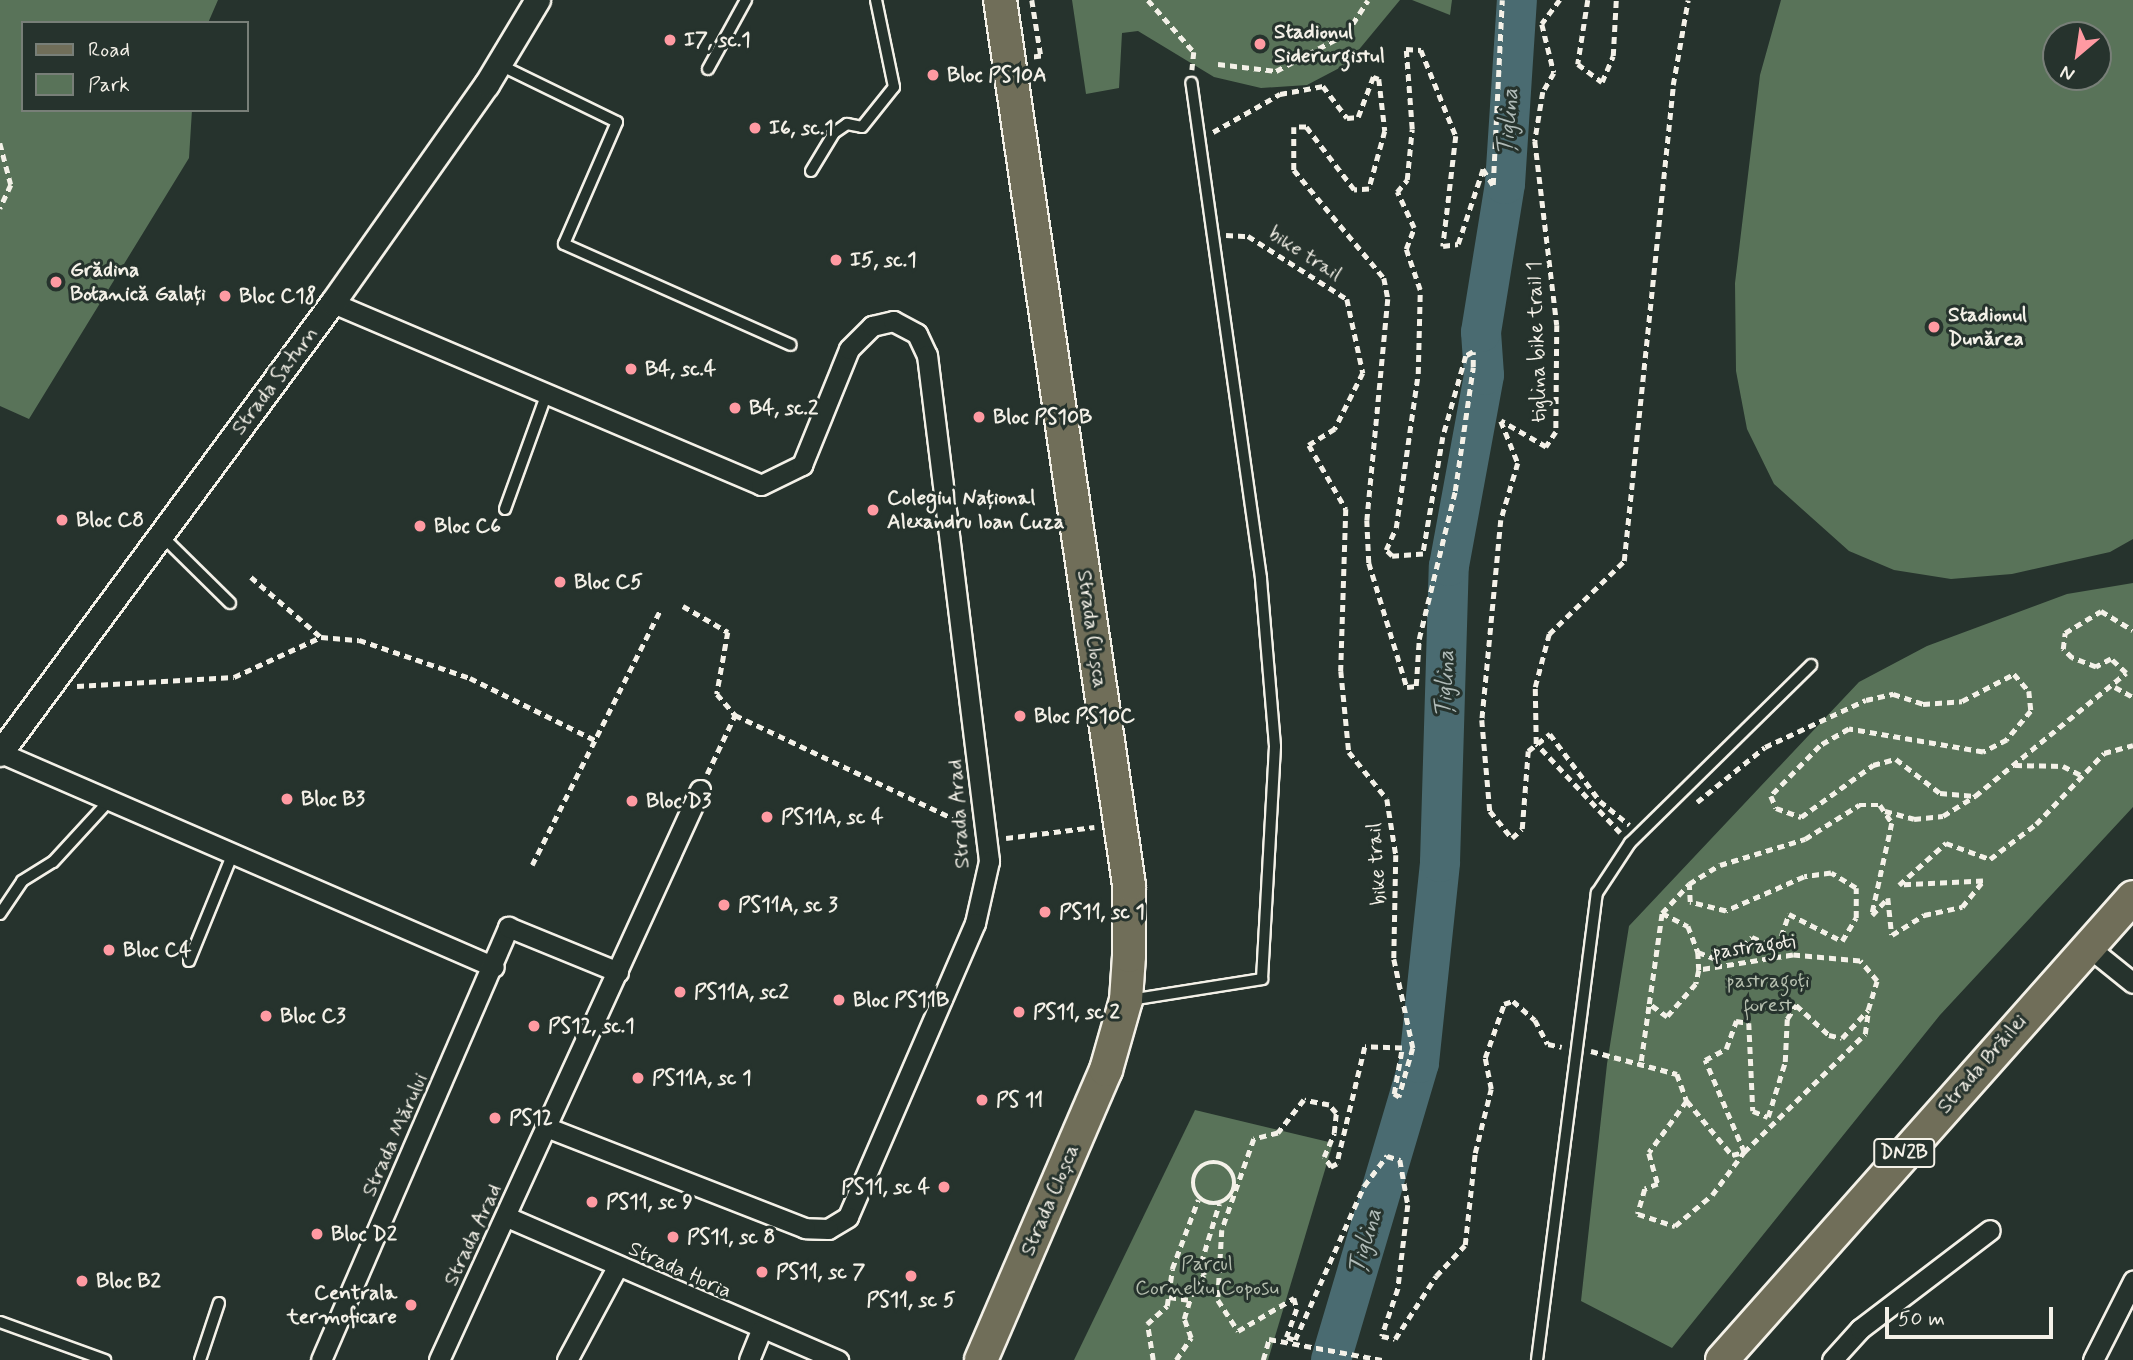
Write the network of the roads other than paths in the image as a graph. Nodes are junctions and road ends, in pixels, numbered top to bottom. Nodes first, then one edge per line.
1 (538, 0) edge
2 (746, 0) edge
3 (876, 0) edge
4 (1000, 0) edge
5 (500, 65) junction
6 (708, 69) dead end
7 (1191, 83) road end
8 (811, 171) dead end
9 (333, 303) junction
10 (791, 345) dead end
11 (545, 396) junction
12 (505, 509) dead end
13 (161, 535) junction
14 (230, 603) dead end
15 (1811, 665) dead end
16 (0, 754) edge
17 (700, 790) road end
18 (108, 802) junction
19 (233, 853) junction
20 (2133, 897) edge
21 (0, 914) edge
22 (2086, 945) junction
23 (189, 961) dead end
24 (494, 967) junction
25 (618, 972) junction
26 (2133, 983) edge
27 (1126, 1000) junction
28 (548, 1128) junction
29 (507, 1217) junction
30 (1990, 1230) dead end
31 (617, 1267) junction
32 (2133, 1281) edge
33 (219, 1303) dead end
34 (0, 1322) edge
35 (761, 1330) junction
36 (105, 1360) edge
37 (200, 1360) edge
38 (321, 1360) edge
39 (439, 1360) edge
40 (567, 1360) edge
41 (749, 1360) edge
42 (838, 1360) edge
43 (981, 1360) edge
44 (1537, 1360) edge
45 (1723, 1360) edge
46 (1832, 1360) edge
47 (2093, 1360) edge

1 - 5 street, Strada Saturn
2 - 6 lane
3 - 8 lane
4 - 27 main road, Strada Cloșca
5 - 9 street, Strada Saturn
5 - 10 lane
7 - 27 lane
9 - 11 street
9 - 13 street, Strada Saturn
11 - 12 lane
11 - 28 street, Strada Arad
13 - 14 lane
13 - 16 street, Strada Saturn
15 - 44 lane
16 - 18 street
17 - 25 street, Strada Arad
18 - 19 street
18 - 21 lane
19 - 23 lane
19 - 24 street
20 - 22 main road, Strada Brăilei / DN2B
22 - 26 street
22 - 45 main road, Strada Brăilei / DN2B
24 - 25 street, Strada Mărului
24 - 38 street, Strada Mărului
25 - 28 street, Strada Arad
27 - 43 main road, Strada Cloșca
28 - 29 street, Strada Arad
29 - 31 street, Strada Horia
29 - 39 street, Strada Arad
30 - 46 street
31 - 35 street, Strada Horia
31 - 40 street
32 - 47 street
33 - 37 lane
34 - 36 lane
35 - 41 street
35 - 42 street, Strada Horia

